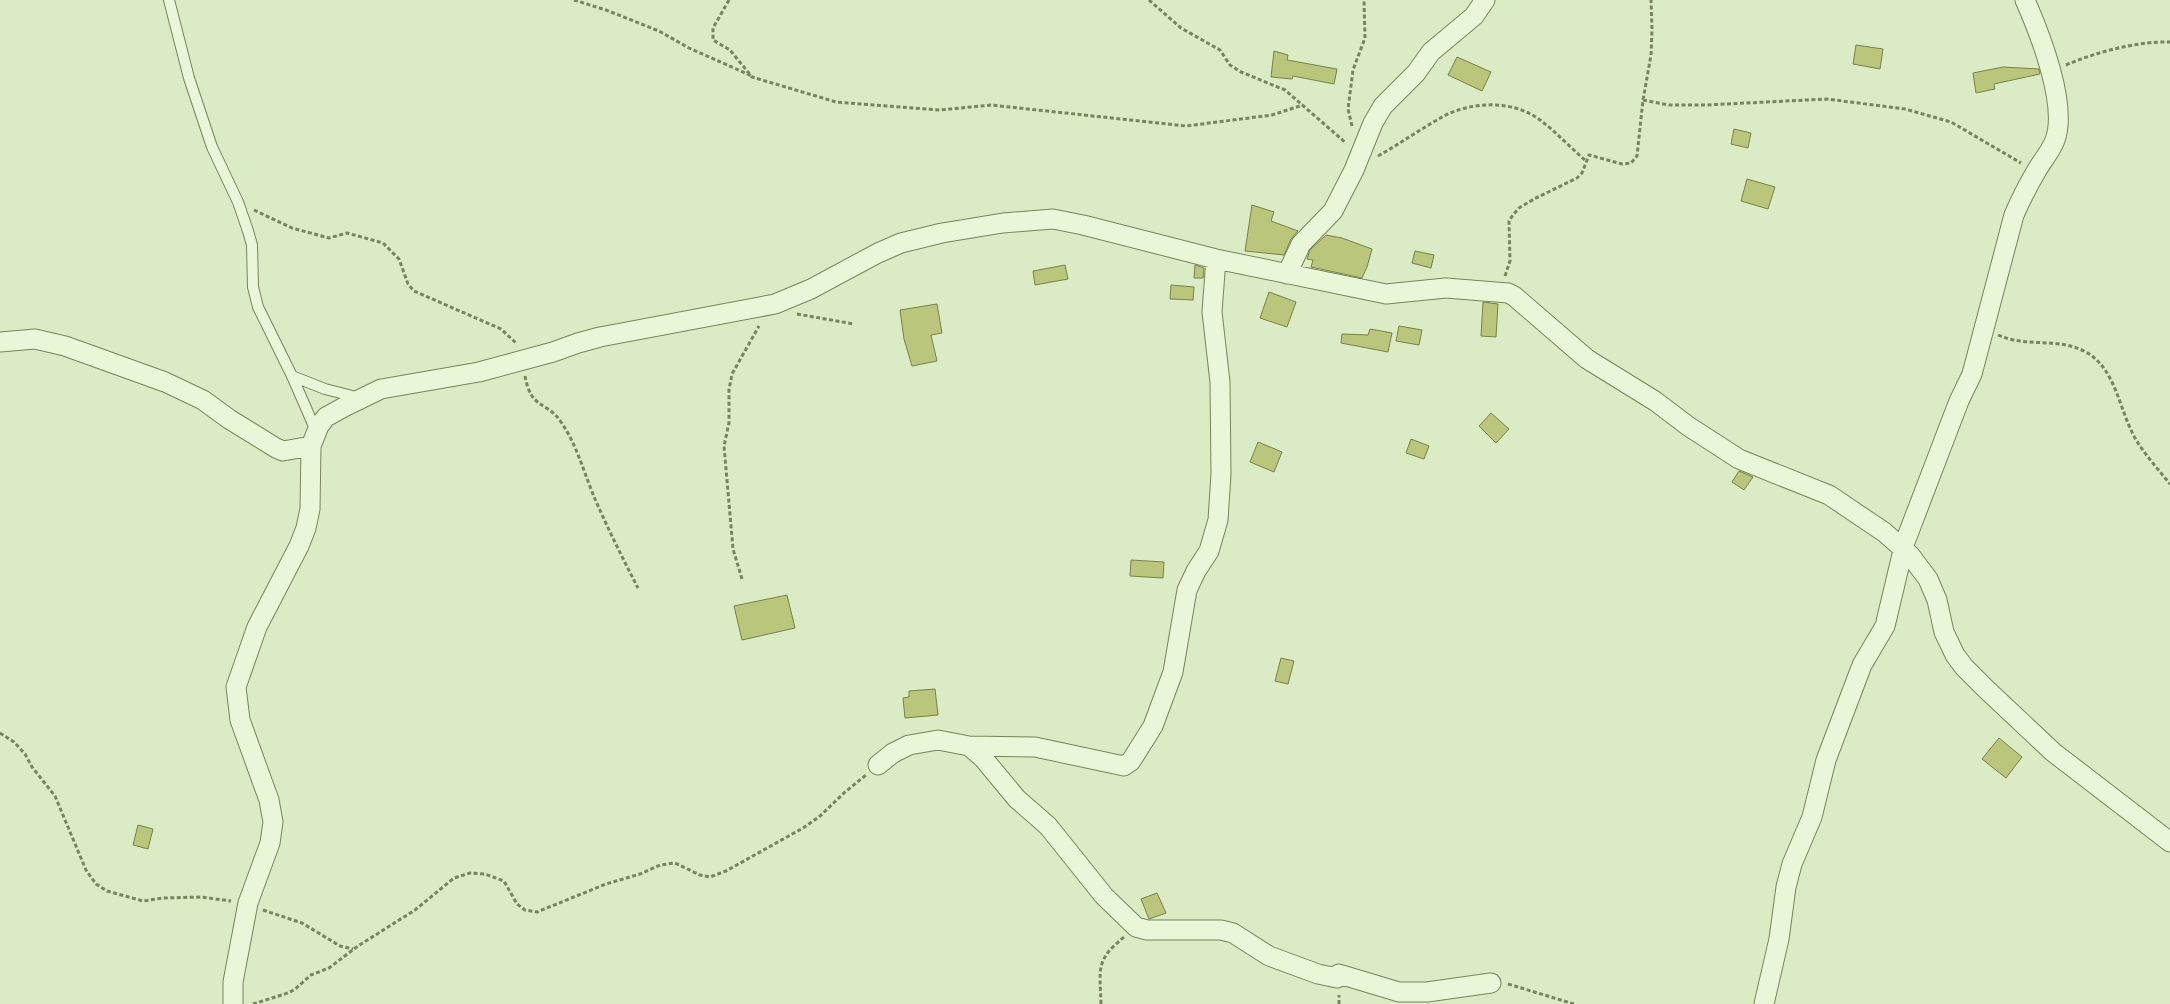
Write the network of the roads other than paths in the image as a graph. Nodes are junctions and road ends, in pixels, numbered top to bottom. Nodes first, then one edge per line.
1 (169, 0) edge
2 (1485, 0) edge
3 (2025, 0) edge
4 (1216, 258) junction
5 (1287, 274) junction
6 (0, 342) edge
7 (292, 376) junction
8 (361, 398) junction
9 (314, 439) junction
10 (1902, 550) junction
11 (969, 746) junction
12 (878, 766) road end
13 (2170, 842) edge
14 (1491, 983) road end
15 (233, 1004) edge
16 (1764, 1004) edge

1 - 7 lane
2 - 5 street
3 - 10 street
4 - 5 street
4 - 8 street
4 - 11 street
5 - 10 street
6 - 9 street
7 - 8 lane
7 - 9 lane
8 - 9 street
9 - 15 street
10 - 13 street
10 - 16 street
11 - 12 street
11 - 14 street

